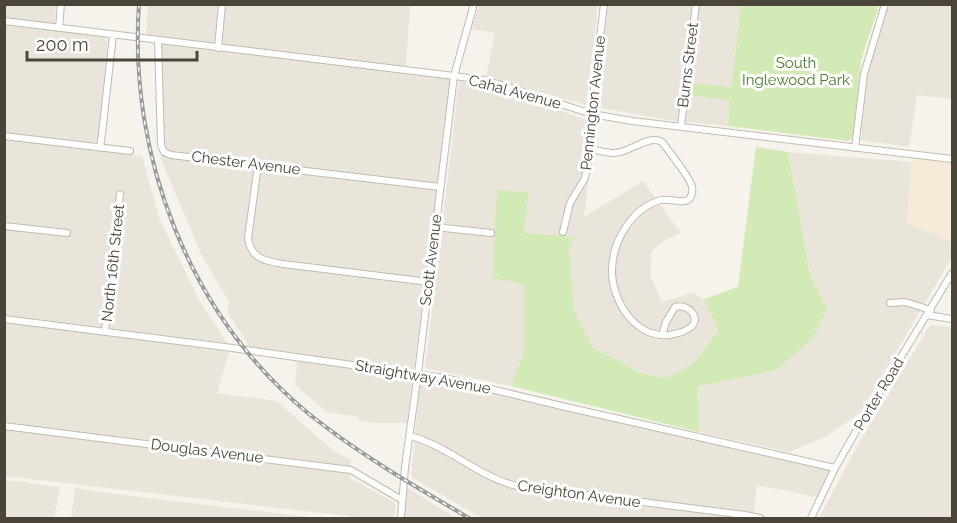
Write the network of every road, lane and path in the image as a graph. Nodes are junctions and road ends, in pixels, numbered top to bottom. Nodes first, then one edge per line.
1 (61, 4) edge
2 (222, 4) edge
3 (474, 4) edge
4 (604, 4) edge
5 (696, 4) edge
6 (885, 4) edge
7 (4, 21) edge
8 (59, 28) junction
9 (112, 35) junction
10 (158, 40) junction
11 (218, 48) junction
12 (454, 76) junction
13 (592, 114) junction
14 (681, 126) junction
15 (4, 136) edge
16 (100, 147) junction
17 (590, 148) junction
18 (855, 148) junction
19 (130, 151) dead end
20 (952, 159) edge
21 (258, 165) junction
22 (440, 187) junction
23 (120, 194) dead end
24 (4, 226) edge
25 (435, 227) junction
26 (563, 232) dead end
27 (67, 233) dead end
28 (490, 233) dead end
29 (952, 273) edge
30 (429, 282) junction
31 (890, 303) dead end
32 (929, 313) junction
33 (4, 319) edge
34 (952, 319) edge
35 (105, 332) junction
36 (663, 335) junction
37 (418, 373) junction
38 (4, 426) edge
39 (410, 436) junction
40 (836, 468) junction
41 (402, 500) junction
42 (400, 519) edge
43 (760, 519) edge
44 (811, 519) edge

1 - 8 street
2 - 11 street
3 - 12 street, Scott Avenue
4 - 13 street, Pennington Avenue
5 - 14 street, Burns Street
6 - 18 street
7 - 8 street, Cahal Avenue
8 - 9 street, Cahal Avenue
9 - 10 street, Cahal Avenue
9 - 16 street
10 - 11 street, Cahal Avenue
10 - 21 street, Chester Avenue
11 - 12 street, Cahal Avenue
12 - 13 street, Cahal Avenue
12 - 22 street, Scott Avenue
13 - 14 street, Cahal Avenue
13 - 17 street, Pennington Avenue
14 - 18 street, Cahal Avenue
15 - 16 street
16 - 19 street
17 - 26 street, Pennington Avenue
17 - 36 street
18 - 20 street, Cahal Avenue
21 - 22 street, Chester Avenue
21 - 30 street
22 - 25 street, Scott Avenue
23 - 35 street, North 16th Street
24 - 27 street
25 - 28 street
25 - 30 street, Scott Avenue
29 - 32 street, Porter Road
30 - 37 street, Scott Avenue
31 - 32 street
32 - 34 street
32 - 40 street, Porter Road
33 - 35 street, Straightway Avenue
35 - 37 street, Straightway Avenue
36 - 36 street
37 - 39 street, Scott Avenue
37 - 40 street, Straightway Avenue
38 - 41 street, Douglas Avenue
39 - 41 street, Scott Avenue
39 - 43 street, Creighton Avenue
40 - 44 street, Porter Road
41 - 42 street, Scott Avenue

